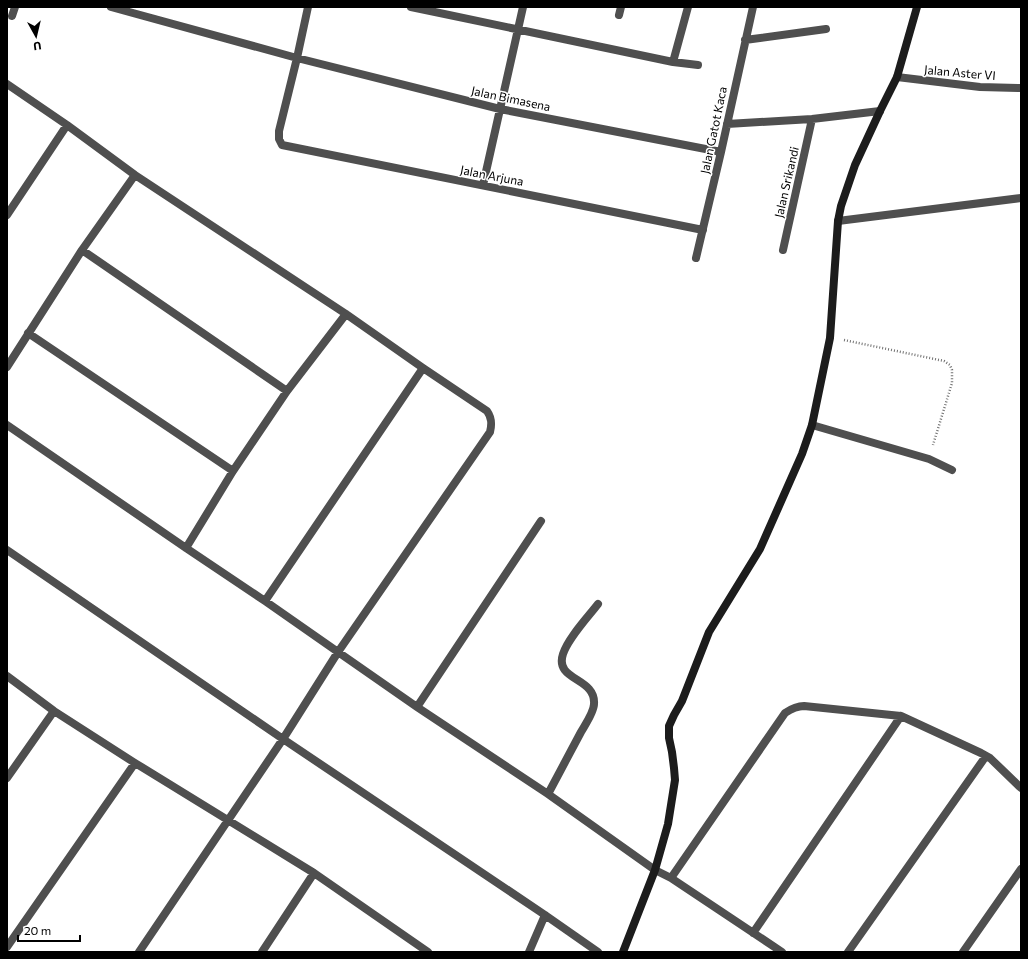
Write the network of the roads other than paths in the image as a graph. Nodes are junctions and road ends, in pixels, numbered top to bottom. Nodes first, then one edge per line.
1 (15, 7) edge
2 (111, 7) edge
3 (308, 7) edge
4 (411, 7) edge
5 (523, 7) edge
6 (688, 7) edge
7 (753, 7) edge
8 (917, 7) edge
9 (12, 16) dead end
10 (518, 29) junction
11 (826, 29) dead end
12 (745, 40) junction
13 (297, 58) junction
14 (673, 62) junction
15 (698, 65) dead end
16 (897, 77) junction
17 (7, 84) edge
18 (1021, 88) edge
19 (500, 109) junction
20 (880, 111) junction
21 (812, 119) junction
22 (727, 124) junction
23 (67, 125) junction
24 (721, 152) junction
25 (135, 175) junction
26 (483, 185) junction
27 (1021, 198) edge
28 (7, 215) edge
29 (838, 221) junction
30 (703, 230) junction
31 (82, 250) junction
32 (783, 250) dead end
33 (696, 258) dead end
34 (346, 314) junction
35 (28, 333) junction
36 (7, 367) edge
37 (423, 368) junction
38 (287, 391) junction
39 (7, 425) edge
40 (812, 425) junction
41 (952, 470) dead end
42 (233, 471) junction
43 (541, 521) dead end
44 (186, 548) junction
45 (7, 550) edge
46 (265, 601) junction
47 (598, 604) dead end
48 (338, 652) junction
49 (7, 676) edge
50 (417, 707) junction
51 (54, 711) junction
52 (901, 716) junction
53 (283, 739) junction
54 (986, 756) junction
55 (135, 763) junction
56 (7, 778) edge
57 (1021, 788) edge
58 (548, 794) junction
59 (227, 821) junction
60 (1021, 869) edge
61 (655, 870) junction
62 (314, 873) junction
63 (671, 878) junction
64 (546, 915) junction
65 (753, 932) junction
66 (7, 947) edge
67 (139, 952) edge
68 (262, 952) edge
69 (428, 952) edge
70 (529, 952) edge
71 (598, 952) edge
72 (623, 952) edge
73 (782, 952) edge
74 (848, 952) edge
75 (963, 952) edge

1 - 9 street
2 - 13 street, Jalan Bimasena
3 - 13 street
4 - 10 street
5 - 10 street
6 - 14 street
7 - 12 street, Jalan Gatot Kaca
8 - 16 street
10 - 14 street
10 - 19 street
11 - 12 street
12 - 22 street, Jalan Gatot Kaca
13 - 19 street, Jalan Bimasena
13 - 26 street, Jalan Arjuna
14 - 15 street
16 - 18 street, Jalan Aster VI
16 - 20 street
17 - 23 street
19 - 24 street, Jalan Bimasena
19 - 26 street
20 - 21 street
20 - 29 street
21 - 22 street
21 - 32 street, Jalan Srikandi
22 - 24 street, Jalan Gatot Kaca
23 - 25 street
23 - 28 street
24 - 30 street, Jalan Gatot Kaca
25 - 31 street
25 - 34 street
26 - 30 street, Jalan Arjuna
27 - 29 street
29 - 40 street
30 - 33 street, Jalan Gatot Kaca
31 - 35 street
31 - 38 street
34 - 37 street
34 - 38 street
35 - 36 street
35 - 42 street
37 - 46 street
37 - 48 street
38 - 42 street
39 - 44 street
40 - 41 street
40 - 61 street
42 - 44 street
43 - 50 street
44 - 46 street
45 - 53 street
46 - 48 street
47 - 58 street
48 - 50 street
48 - 53 street
49 - 51 street
50 - 58 street
51 - 55 street
51 - 56 street
52 - 54 street
52 - 63 street
52 - 65 street
53 - 59 street
53 - 64 street
54 - 57 street
54 - 74 street
55 - 59 street
55 - 66 street
58 - 61 street
59 - 62 street
59 - 67 street
60 - 75 street
61 - 63 street
61 - 72 street
62 - 68 street
62 - 69 street
63 - 65 street
64 - 70 street
64 - 71 street
65 - 73 street

